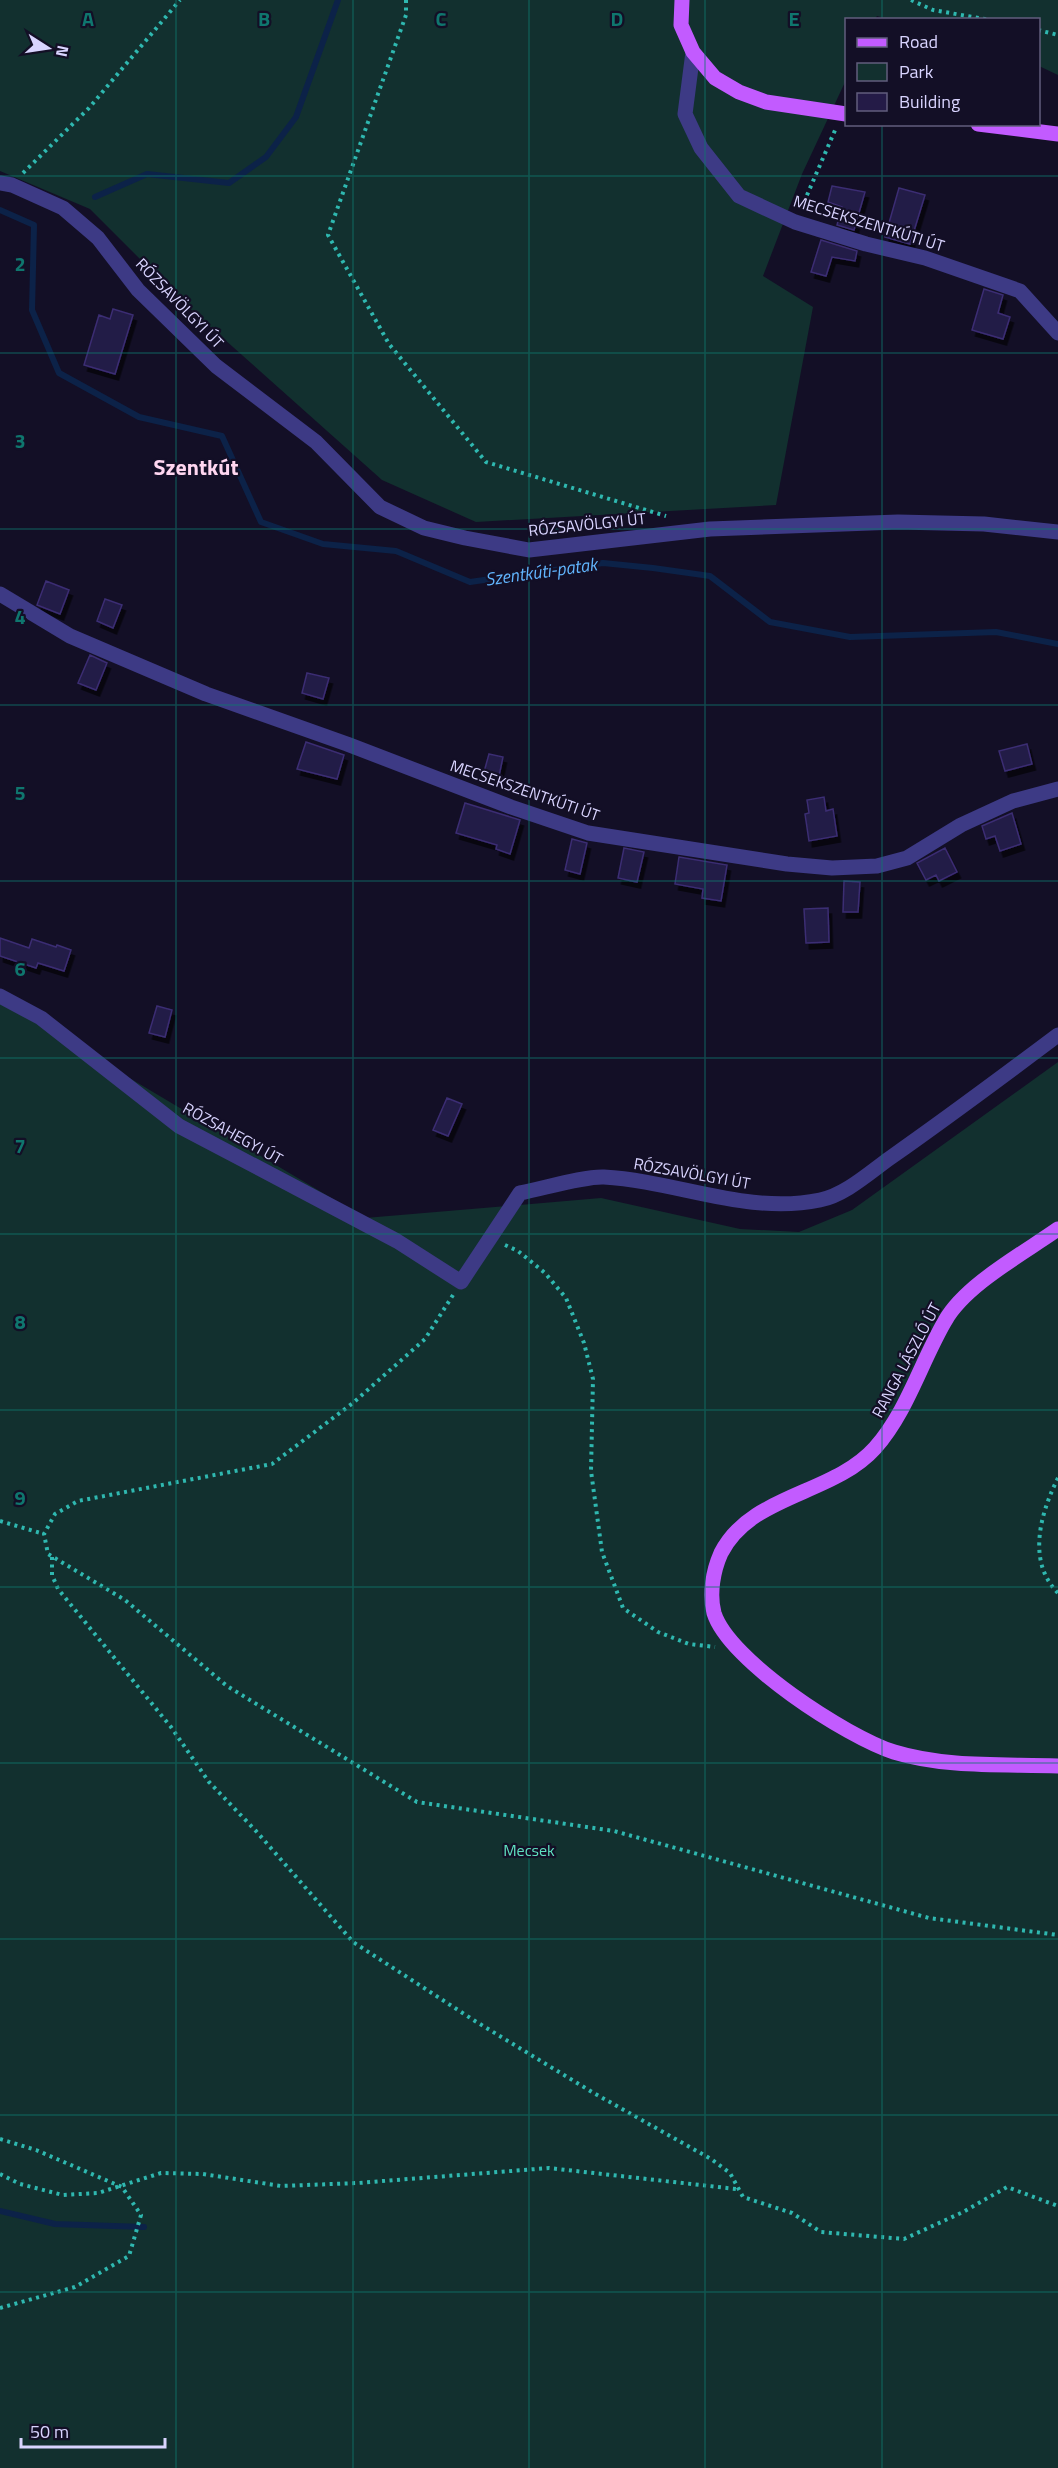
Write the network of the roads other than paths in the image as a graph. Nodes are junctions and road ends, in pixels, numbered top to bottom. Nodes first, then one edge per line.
1 (682, 0) edge
2 (693, 52) junction
3 (842, 120) edge
4 (994, 126) edge
5 (1058, 134) edge
6 (6, 184) edge
7 (1058, 333) edge
8 (1058, 532) edge
9 (0, 594) edge
10 (1058, 789) edge
11 (0, 996) edge
12 (1058, 1035) edge
13 (1058, 1229) edge
14 (461, 1282) joint
15 (1058, 1766) edge

1 - 2 main road
2 - 3 main road
2 - 7 street, MECSEKSZENTKÚTI ÚT
4 - 5 main road
6 - 8 street, RÓZSAVÖLGYI ÚT
9 - 10 street, MECSEKSZENTKÚTI ÚT
11 - 14 street, RÓZSAHEGYI ÚT
12 - 14 street, RÓZSAVÖLGYI ÚT
13 - 15 main road, RANGA LÁSZLÓ ÚT

